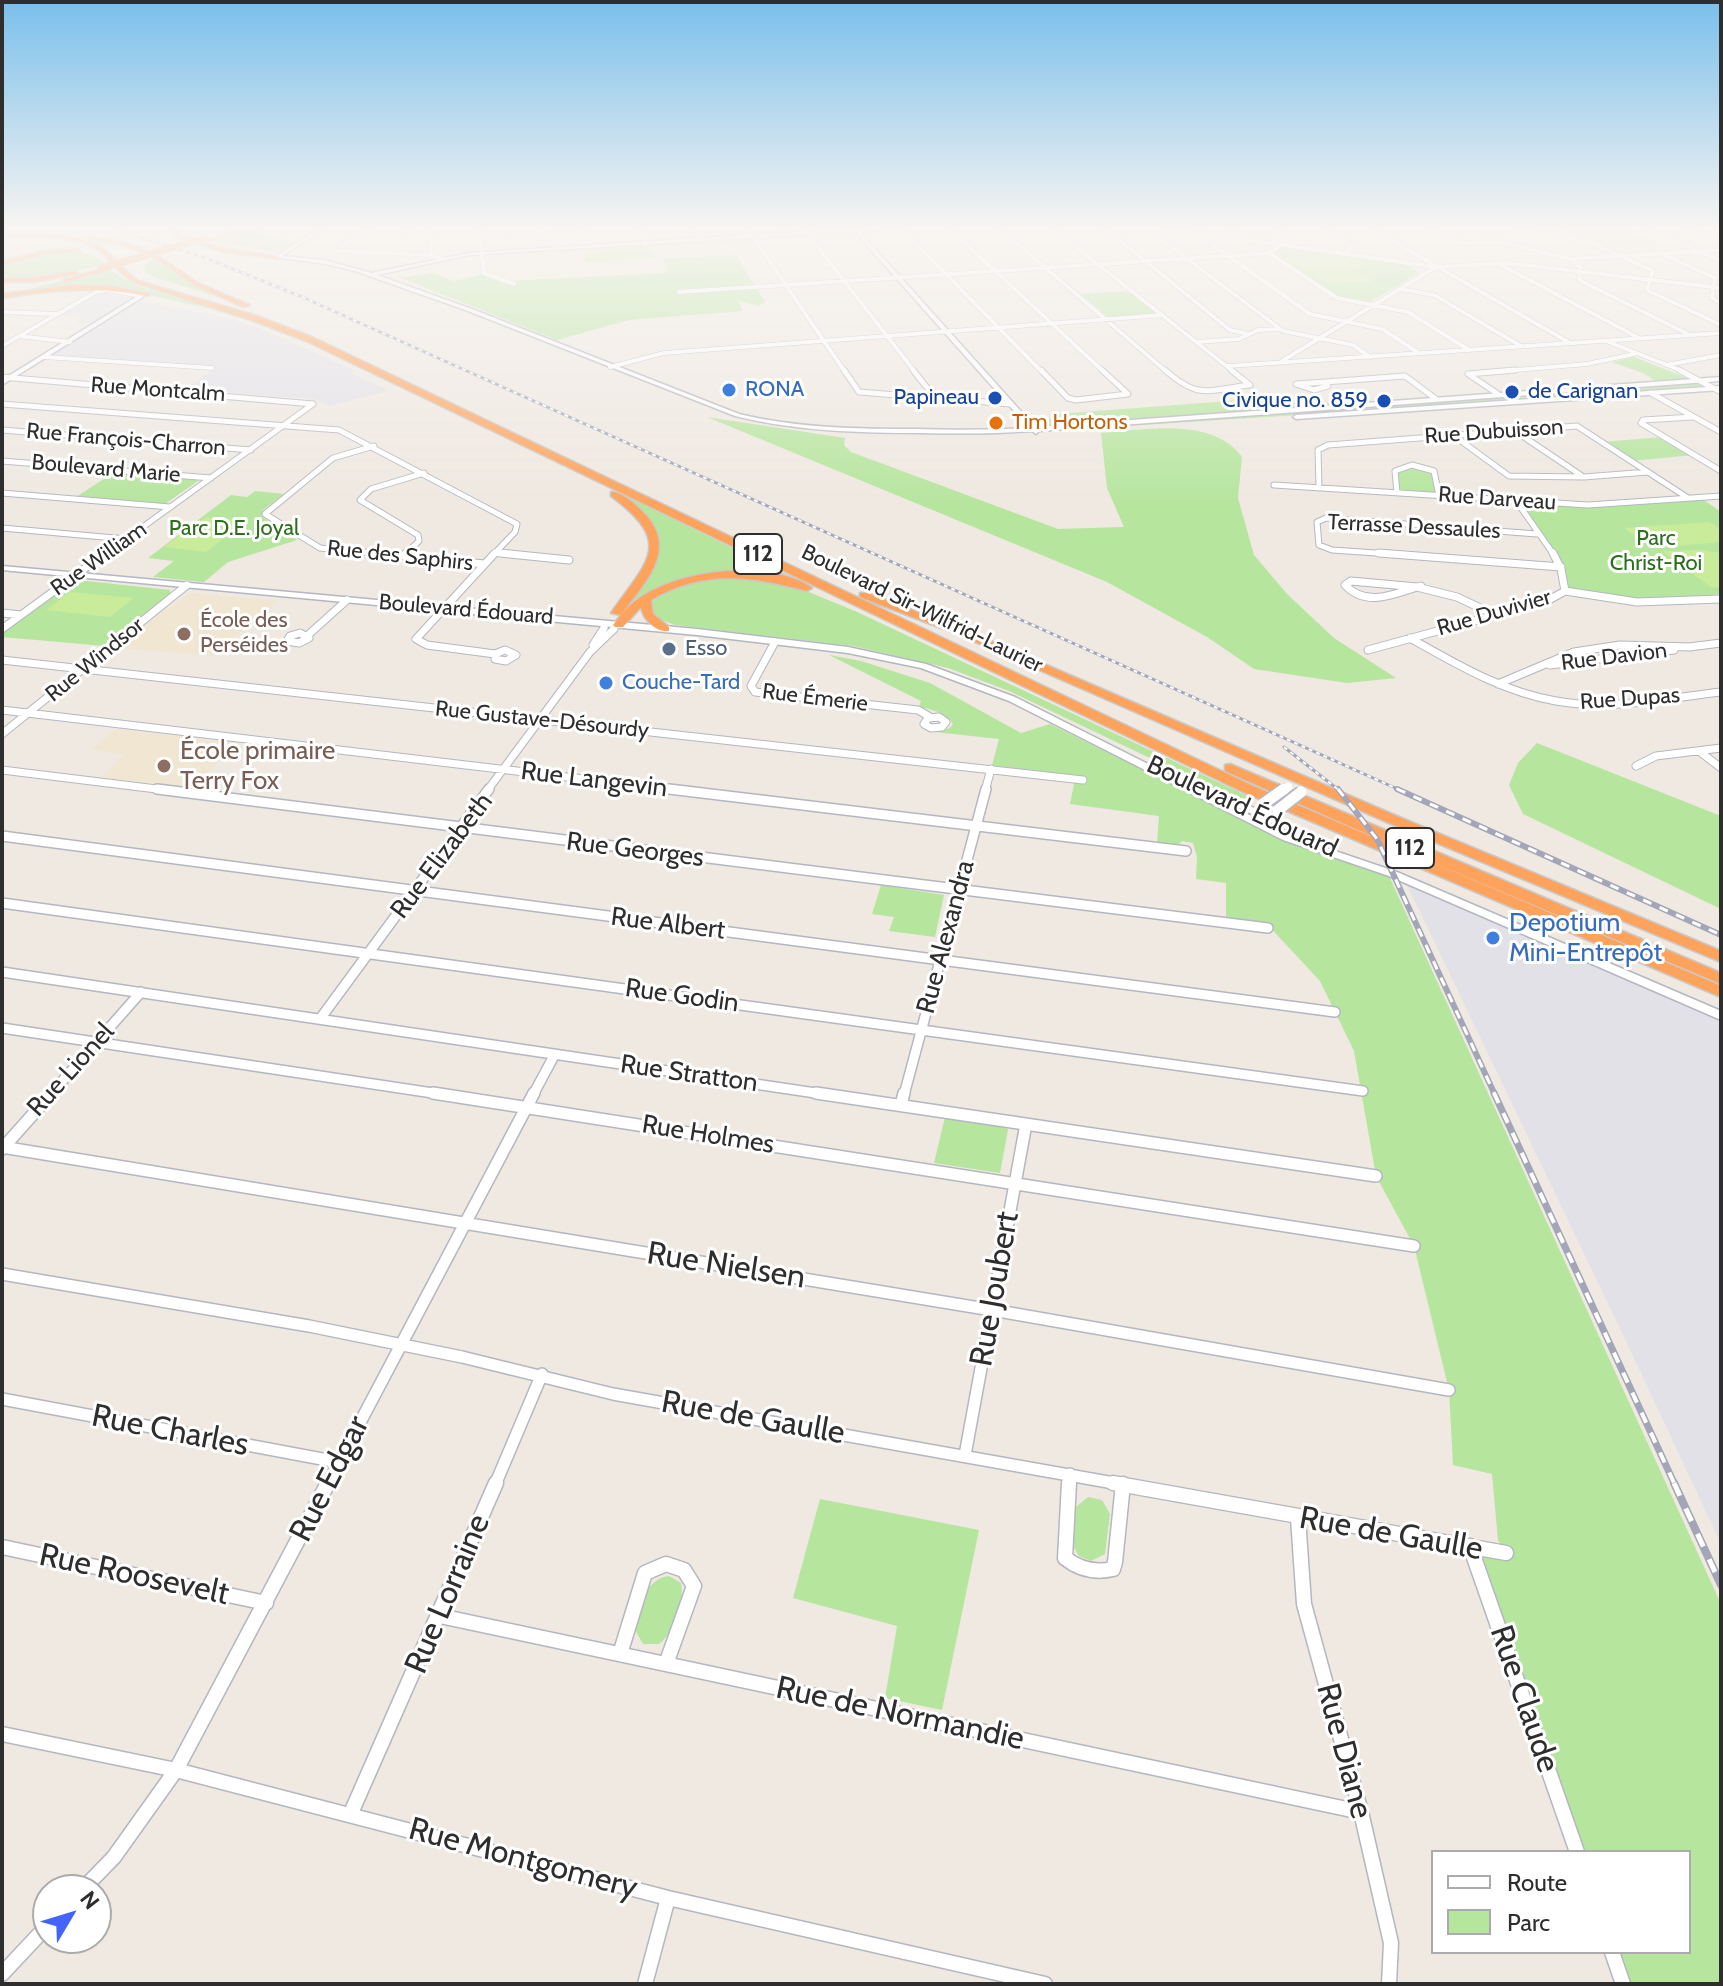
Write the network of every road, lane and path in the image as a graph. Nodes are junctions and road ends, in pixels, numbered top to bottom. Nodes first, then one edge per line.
1 (45, 321) edge
2 (103, 321) edge
3 (273, 321) joint
4 (495, 321) edge
5 (809, 321) edge
6 (875, 321) edge
7 (935, 321) edge
8 (991, 321) edge
9 (1047, 321) edge
10 (1088, 321) edge
11 (1109, 321) edge
12 (1170, 321) edge
13 (1218, 321) edge
14 (1269, 321) edge
15 (1340, 321) edge
16 (1422, 321) edge
17 (1478, 321) edge
18 (1531, 321) edge
19 (1606, 321) edge
20 (1662, 321) edge
21 (1346, 322) junction
22 (1051, 324) junction
23 (998, 328) junction
24 (1280, 329) junction
25 (945, 332) junction
26 (1721, 333) edge
27 (1248, 334) junction
28 (1691, 335) junction
29 (19, 336) junction
30 (887, 336) junction
31 (1319, 338) junction
32 (1639, 338) junction
33 (823, 341) junction
34 (1606, 341) junction
35 (70, 342) junction
36 (1197, 342) junction
37 (1570, 343) junction
38 (2, 346) edge
39 (1521, 346) junction
40 (1469, 350) junction
41 (1420, 353) junction
42 (1634, 354) junction
43 (1721, 355) edge
44 (44, 357) junction
45 (1370, 357) junction
46 (1278, 363) junction
47 (1666, 365) junction
48 (1228, 366) junction
49 (610, 367) junction
50 (212, 368) dead end
51 (4, 379) edge
52 (1721, 379) edge
53 (1701, 380) junction
54 (1324, 381) junction
55 (1719, 389) edge
56 (1651, 393) junction
57 (1498, 394) junction
58 (936, 399) junction
59 (1436, 399) junction
60 (2, 404) edge
61 (313, 404) joint
62 (1011, 404) junction
63 (1693, 417) junction
64 (286, 425) junction
65 (2, 430) edge
66 (1515, 431) junction
67 (1036, 432) junction
68 (1721, 432) edge
69 (1453, 435) junction
70 (374, 446) junction
71 (251, 450) junction
72 (2, 461) edge
73 (1719, 468) edge
74 (584, 471) junction
75 (1648, 472) junction
76 (424, 473) junction
77 (1584, 477) junction
78 (211, 478) junction
79 (1274, 485) dead end
80 (1319, 488) junction
81 (2, 493) edge
82 (1397, 493) junction
83 (1439, 496) junction
84 (1721, 496) edge
85 (1688, 498) junction
86 (1517, 502) junction
87 (170, 507) junction
88 (2, 528) edge
89 (1537, 534) junction
90 (127, 539) junction
91 (495, 553) junction
92 (403, 556) junction
93 (569, 560) dead end
94 (484, 564) junction
95 (1561, 567) junction
96 (2, 568) edge
97 (75, 575) junction
98 (184, 586) junction
99 (1421, 586) junction
100 (1565, 591) junction
101 (858, 593) junction
102 (645, 599) junction
103 (1721, 599) edge
104 (346, 601) junction
105 (442, 610) junction
106 (2, 613) edge
107 (21, 615) junction
108 (1495, 615) junction
109 (611, 626) junction
110 (2, 629) edge
111 (665, 629) junction
112 (308, 635) dead end
113 (931, 638) junction
114 (1410, 638) junction
115 (753, 640) junction
116 (775, 642) junction
117 (1721, 643) edge
118 (1368, 650) dead end
119 (495, 654) dead end
120 (2, 660) edge
121 (83, 669) junction
122 (1498, 684) junction
123 (1721, 692) edge
124 (2, 710) edge
125 (27, 713) junction
126 (930, 717) dead end
127 (541, 720) junction
128 (2, 734) edge
129 (1721, 748) edge
130 (1699, 751) junction
131 (1636, 766) dead end
132 (1721, 768) edge
133 (507, 769) junction
134 (991, 769) junction
135 (2, 770) edge
136 (1083, 780) dead end
137 (1300, 786) junction
138 (1254, 810) junction
139 (1268, 817) junction
140 (976, 825) junction
141 (463, 828) junction
142 (2, 836) edge
143 (1186, 851) dead end
144 (960, 889) junction
145 (416, 891) junction
146 (2, 903) edge
147 (1268, 928) dead end
148 (370, 953) junction
149 (1721, 957) edge
150 (940, 960) junction
151 (2, 972) edge
152 (1721, 979) edge
153 (141, 992) junction
154 (1721, 992) edge
155 (1335, 1012) dead end
156 (1721, 1016) edge
157 (320, 1019) junction
158 (2, 1028) edge
159 (922, 1030) junction
160 (95, 1043) junction
161 (555, 1054) junction
162 (1363, 1091) dead end
163 (901, 1105) junction
164 (527, 1107) junction
165 (1026, 1124) junction
166 (2, 1148) edge
167 (1376, 1176) dead end
168 (1013, 1183) junction
169 (466, 1223) junction
170 (1414, 1246) dead end
171 (2, 1274) edge
172 (991, 1310) junction
173 (399, 1344) junction
174 (542, 1374) junction
175 (1449, 1390) dead end
176 (2, 1399) edge
177 (965, 1455) junction
178 (338, 1462) junction
179 (1070, 1474) junction
180 (1123, 1484) junction
181 (1298, 1518) junction
182 (1470, 1546) junction
183 (2, 1547) edge
184 (1506, 1553) dead end
185 (266, 1603) junction
186 (440, 1616) junction
187 (620, 1654) junction
188 (666, 1664) junction
189 (2, 1734) edge
190 (176, 1770) junction
191 (1361, 1812) junction
192 (351, 1813) junction
193 (1576, 1850) edge
194 (98, 1874) edge
195 (668, 1898) junction
196 (32, 1942) edge
197 (1613, 1954) edge
198 (2, 1974) edge
199 (645, 1984) edge
200 (1045, 1984) edge
201 (1389, 1984) edge
202 (1623, 1984) edge

1 - 29 street
2 - 35 main road
3 - 74 highway, Boulevard Sir-Wilfrid-Laurier / 112
3 - 101 highway, Boulevard Sir-Wilfrid-Laurier / 112
4 - 49 main road
5 - 33 street
6 - 30 street
7 - 25 main road
8 - 23 street
9 - 22 street
10 - 22 street
11 - 48 street
12 - 36 street
13 - 27 street
14 - 24 street
15 - 21 street
16 - 40 street
17 - 39 street
18 - 37 street
19 - 32 street
20 - 28 street
21 - 31 street
21 - 41 street
22 - 23 street
22 - 23 street
23 - 25 street
24 - 27 street
24 - 31 street
25 - 30 street
25 - 62 main road
26 - 28 street
27 - 36 street
28 - 32 street
29 - 35 street
29 - 38 street
30 - 33 street
30 - 58 street
31 - 45 street
31 - 46 street
32 - 34 street
33 - 49 street
33 - 58 street
34 - 37 street
34 - 42 street
35 - 44 main road
36 - 48 street
37 - 39 street
39 - 40 street
40 - 41 street
41 - 45 street
42 - 47 street
42 - 57 street
43 - 47 street
44 - 50 street
44 - 51 main road
45 - 46 street
46 - 48 street
47 - 53 street
49 - 67 main road
51 - 61 street, Rue Montcalm
52 - 53 main road
53 - 55 street
53 - 57 main road
54 - 54 street
54 - 59 street
55 - 56 main road
56 - 63 street
56 - 67 main road
57 - 59 main road
58 - 62 street
59 - 67 main road
60 - 64 street
61 - 64 street, Rue William
62 - 67 main road
63 - 68 street
63 - 73 street
64 - 70 street
64 - 71 street, Rue William
65 - 71 street, Rue François-Charron
66 - 69 street, Rue Dubuisson
66 - 75 street, Rue Dubuisson
66 - 77 street
69 - 77 street
69 - 80 street, Rue Dubuisson
70 - 76 street
70 - 92 street, Rue des Saphirs
71 - 78 street, Rue William
72 - 78 street, Boulevard Marie
74 - 109 highway
74 - 113 highway, Boulevard Sir-Wilfrid-Laurier / 112
75 - 77 street
75 - 85 street, Rue Dubuisson
76 - 91 street
76 - 92 street
78 - 87 street, Rue William
79 - 80 street, Rue Darveau
80 - 82 street, Rue Darveau
81 - 87 street
82 - 83 street, Rue Darveau
82 - 83 street
83 - 86 street, Rue Darveau
84 - 85 street, Rue Darveau
85 - 86 street, Rue Darveau
86 - 89 street, Rue Duvivier
87 - 90 street, Rue William
88 - 90 street
89 - 95 street, Rue Duvivier
89 - 95 street, Terrasse Dessaules
90 - 97 street, Rue William
91 - 93 street
91 - 94 street
92 - 94 street, Rue des Saphirs
94 - 105 street
95 - 100 street, Rue Duvivier
96 - 97 main road, Boulevard Édouard
97 - 98 main road, Boulevard Édouard
97 - 107 street, Rue William
98 - 104 main road, Boulevard Édouard
98 - 121 street, Rue Windsor
99 - 99 street
99 - 108 street
100 - 103 street
100 - 108 street, Rue Duvivier
101 - 137 highway
101 - 152 highway, Boulevard Sir-Wilfrid-Laurier / 112
102 - 109 highway
102 - 111 highway
102 - 113 highway
104 - 105 main road, Boulevard Édouard
104 - 112 street
105 - 109 main road, Boulevard Édouard
105 - 119 street
106 - 107 street
107 - 110 street, Rue William
108 - 114 street, Rue Duvivier
109 - 111 main road, Boulevard Édouard
109 - 115 main road, Boulevard Édouard
109 - 127 street, Rue Elizabeth
111 - 115 main road, Boulevard Édouard
113 - 154 highway, Boulevard Sir-Wilfrid-Laurier / 112
114 - 118 street, Rue Duvivier
114 - 122 street, Rue Dupas
115 - 116 main road, Boulevard Édouard
116 - 126 street, Rue Émerie
116 - 138 main road, Boulevard Édouard
117 - 122 street, Rue Davion
120 - 121 street, Rue Gustave-Désourdy
121 - 125 street, Rue Windsor
121 - 127 street, Rue Gustave-Désourdy
122 - 123 street, Rue Dupas
124 - 125 street, Rue Langevin
125 - 128 street, Rue Windsor
125 - 133 street, Rue Langevin
127 - 133 street, Rue Elizabeth
127 - 134 street, Rue Gustave-Désourdy
129 - 130 street
130 - 131 street
130 - 132 street
133 - 140 street, Rue Langevin
133 - 141 street, Rue Elizabeth
134 - 136 street, Rue Gustave-Désourdy
134 - 140 street, Rue Alexandra
135 - 141 street, Rue Georges
137 - 138 main road, bridge
137 - 139 main road, bridge
137 - 149 highway
138 - 139 main road, Boulevard Édouard
139 - 156 main road, Boulevard Édouard
140 - 143 street, Rue Langevin
140 - 144 street, Rue Alexandra
141 - 144 street, Rue Georges
141 - 145 street, Rue Elizabeth
142 - 145 street, Rue Albert
144 - 147 street, Rue Georges
144 - 150 street, Rue Alexandra
145 - 148 street, Rue Elizabeth
145 - 150 street, Rue Albert
146 - 148 street, Rue Godin
148 - 157 street, Rue Elizabeth
148 - 159 street, Rue Godin
150 - 155 street, Rue Albert
150 - 159 street, Rue Alexandra
151 - 153 street, Rue Stratton
153 - 157 street, Rue Stratton
153 - 160 street, Rue Lionel
157 - 161 street, Rue Stratton
158 - 160 street, Rue Holmes
159 - 162 street, Rue Godin
159 - 163 street, Rue Alexandra
160 - 164 street, Rue Holmes
160 - 166 street, Rue Lionel
161 - 163 street, Rue Stratton
161 - 164 street, Rue Edgar
163 - 165 street, Rue Stratton
164 - 168 street, Rue Holmes
164 - 169 street, Rue Edgar
165 - 167 street, Rue Stratton
165 - 168 street, Rue Joubert
166 - 169 street, Rue Nielsen
168 - 170 street, Rue Holmes
168 - 172 street, Rue Joubert
169 - 172 street, Rue Nielsen
169 - 173 street, Rue Edgar
171 - 173 street, Rue de Gaulle
172 - 175 street, Rue Nielsen
172 - 177 street, Rue Joubert
173 - 174 street, Rue de Gaulle
173 - 178 street, Rue Edgar
174 - 177 street, Rue de Gaulle
174 - 186 street, Rue Lorraine
176 - 178 street, Rue Charles
177 - 179 street, Rue de Gaulle
178 - 185 street, Rue Edgar
179 - 180 street, Rue de Gaulle
179 - 180 street
180 - 181 street, Rue de Gaulle
181 - 182 street, Rue de Gaulle
181 - 191 street, Rue Diane
182 - 184 street, Rue de Gaulle
182 - 193 street, Rue Claude
183 - 185 street, Rue Roosevelt
185 - 190 street, Rue Edgar
186 - 187 street, Rue de Normandie
186 - 192 street, Rue Lorraine
187 - 188 street, Rue de Normandie
187 - 188 street
188 - 191 street, Rue de Normandie
189 - 190 street, Rue Montgomery
190 - 192 street, Rue Montgomery
190 - 194 street, Rue Edgar
191 - 201 street, Rue Diane
192 - 195 street, Rue Montgomery
195 - 199 street
195 - 200 street, Rue Montgomery
196 - 198 street
197 - 202 street

